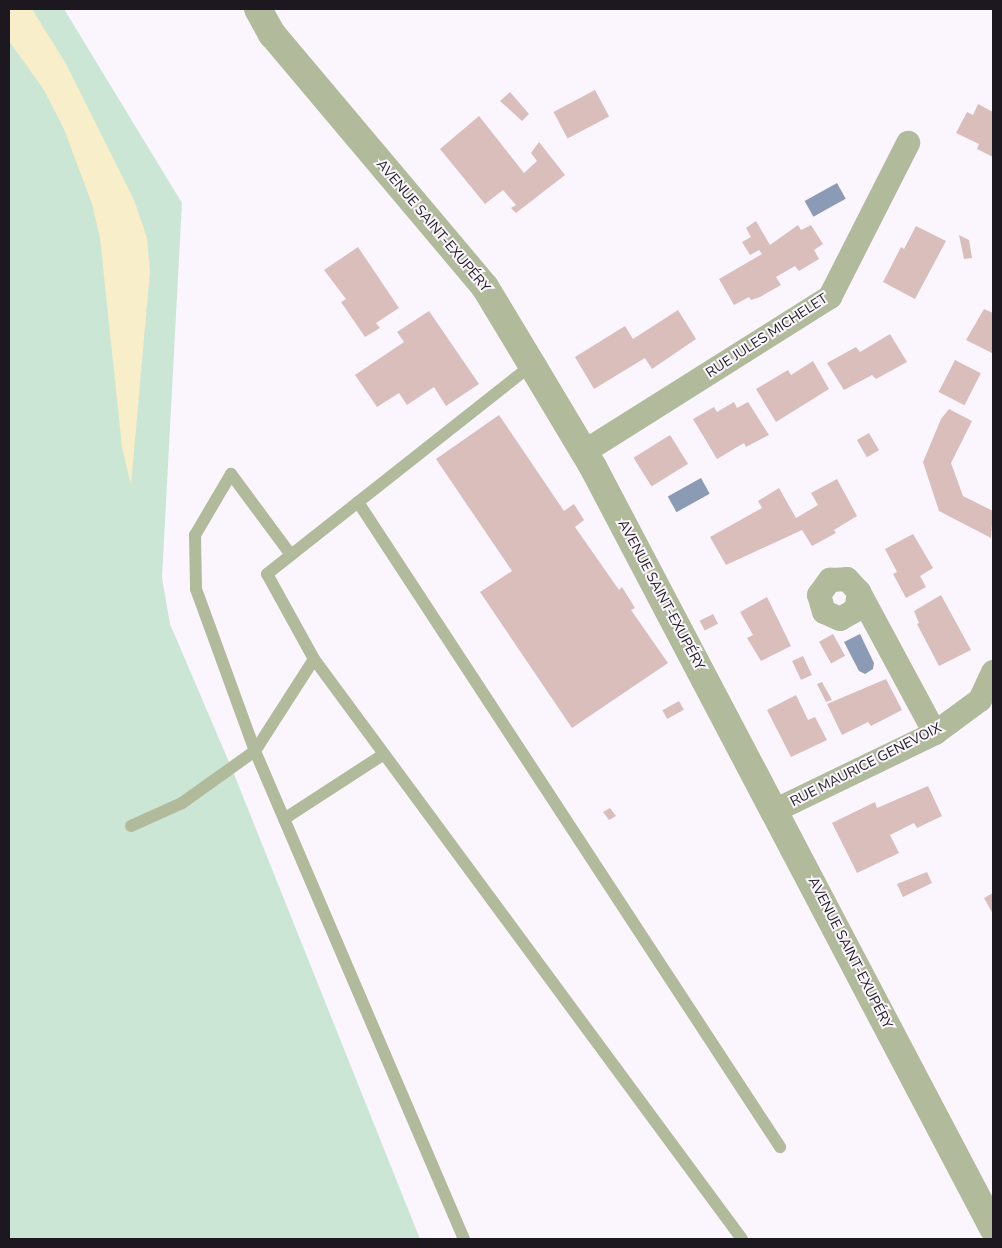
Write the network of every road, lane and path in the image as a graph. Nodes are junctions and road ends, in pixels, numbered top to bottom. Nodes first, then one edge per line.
1 (258, 9) edge
2 (908, 143) dead end
3 (532, 365) junction
4 (584, 452) junction
5 (358, 502) junction
6 (291, 555) junction
7 (859, 592) dead end
8 (314, 659) junction
9 (993, 672) edge
10 (986, 702) edge
11 (935, 732) junction
12 (255, 751) junction
13 (384, 754) junction
14 (776, 810) junction
15 (284, 819) junction
16 (131, 826) dead end
17 (780, 1147) dead end
18 (993, 1228) edge
19 (464, 1239) edge
20 (742, 1239) edge

1 - 3 street, AVENUE SAINT-EXUPÉRY
2 - 4 street, RUE JULES MICHELET
3 - 4 street, AVENUE SAINT-EXUPÉRY
3 - 5 lane
4 - 14 street, AVENUE SAINT-EXUPÉRY
5 - 6 lane
5 - 17 lane
6 - 8 lane
6 - 12 lane
7 - 11 street
8 - 12 lane
8 - 13 lane
9 - 10 street, RUE MAURICE GENEVOIX
10 - 11 street, RUE MAURICE GENEVOIX
11 - 14 street, RUE MAURICE GENEVOIX
12 - 15 lane
12 - 16 lane
13 - 15 lane
13 - 20 lane
14 - 18 street, AVENUE SAINT-EXUPÉRY
15 - 19 lane

